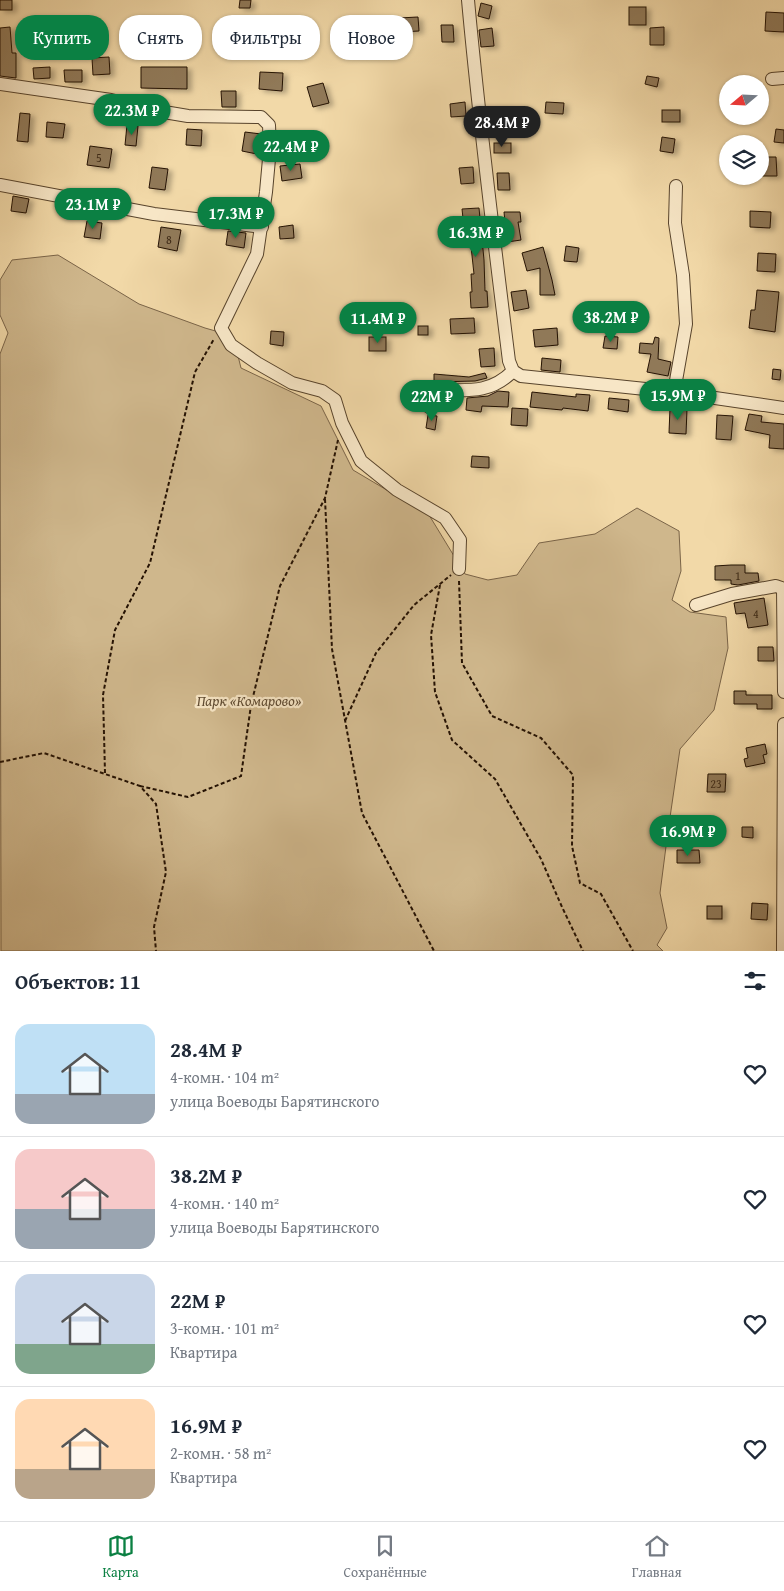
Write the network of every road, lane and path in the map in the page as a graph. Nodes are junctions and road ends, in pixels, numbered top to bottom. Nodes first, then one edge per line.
1 (468, 0) edge
2 (0, 84) edge
3 (0, 185) edge
4 (676, 186) dead end
5 (262, 227) junction
6 (224, 323) junction
7 (513, 371) junction
8 (674, 392) junction
9 (428, 407) dead end
10 (784, 408) edge
11 (342, 423) junction
12 (325, 498) junction
13 (459, 569) junction
14 (440, 584) junction
15 (783, 589) edge
16 (696, 605) dead end
17 (784, 692) edge
18 (345, 720) junction
19 (784, 724) edge
20 (0, 762) edge
21 (105, 773) junction
22 (140, 786) junction
23 (156, 951) edge
24 (434, 951) edge
25 (583, 951) edge
26 (632, 951) edge
27 (783, 951) edge

1 - 7 street
2 - 5 street
3 - 5 street
4 - 8 street
5 - 6 street
6 - 11 street
6 - 21 path
7 - 8 street
7 - 9 street
8 - 10 street
11 - 12 path
11 - 13 street
12 - 18 path
12 - 22 path
13 - 14 path
13 - 26 path
14 - 18 path
14 - 25 path
15 - 16 street
15 - 17 street
18 - 24 path
19 - 27 street
20 - 21 path
21 - 22 path
22 - 23 path

